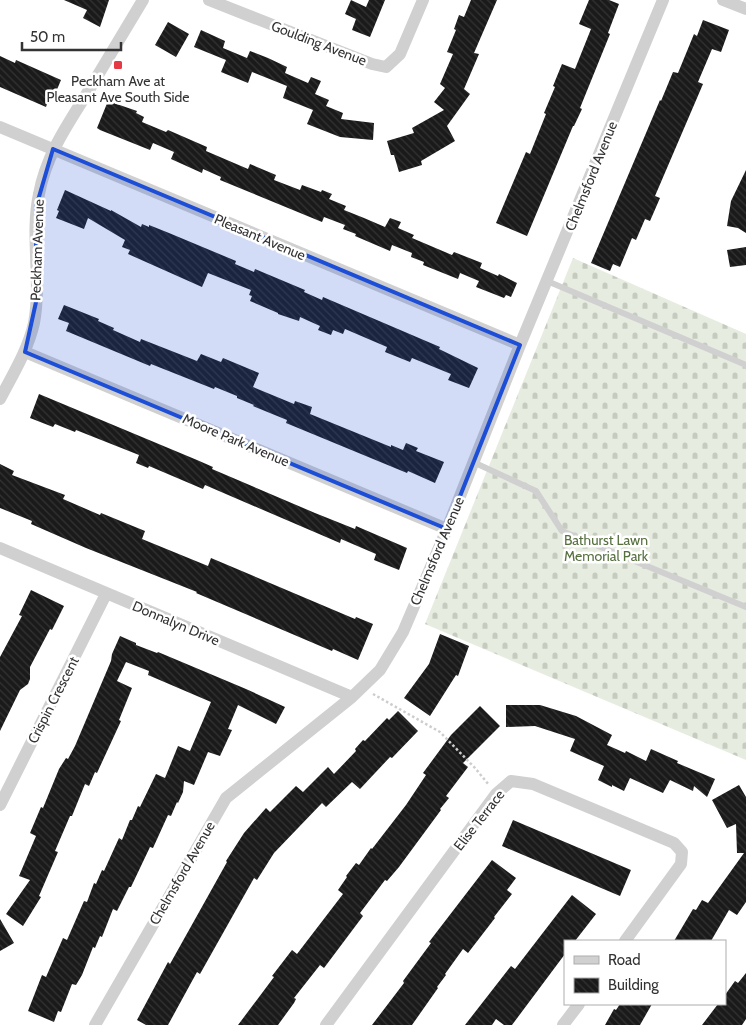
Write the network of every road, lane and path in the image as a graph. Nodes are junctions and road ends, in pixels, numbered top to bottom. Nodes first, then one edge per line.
1 (142, 0) edge
2 (209, 0) edge
3 (423, 0) edge
4 (663, 0) edge
5 (723, 0) edge
6 (746, 9) edge
7 (0, 127) edge
8 (53, 149) junction
9 (547, 281) junction
10 (520, 345) junction
11 (25, 352) junction
12 (746, 365) edge
13 (0, 399) edge
14 (473, 462) junction
15 (447, 529) junction
16 (0, 548) edge
17 (106, 594) junction
18 (746, 607) edge
19 (362, 687) junction
20 (352, 697) junction
21 (496, 794) junction
22 (0, 805) edge
23 (626, 940) edge
24 (578, 1005) edge
25 (95, 1025) edge
26 (326, 1025) edge
27 (563, 1025) edge

1 - 8 street, Peckham Avenue
2 - 3 street, Goulding Avenue
4 - 9 street, Chelmsford Avenue
5 - 6 street
7 - 8 street, Pleasant Avenue
8 - 10 street, Pleasant Avenue
8 - 11 street, Peckham Avenue
9 - 10 street, Chelmsford Avenue
9 - 12 lane
10 - 14 street, Chelmsford Avenue
11 - 13 street, Peckham Avenue
11 - 15 street, Moore Park Avenue
14 - 15 street, Chelmsford Avenue
14 - 18 lane
15 - 19 street, Chelmsford Avenue
16 - 17 street, Donnalyn Drive
17 - 20 street, Donnalyn Drive
17 - 22 street, Crispin Crescent
19 - 20 street, Chelmsford Avenue
19 - 21 path
20 - 25 street, Chelmsford Avenue
21 - 23 street, Elise Terrace
21 - 26 street, Elise Terrace
24 - 27 street

